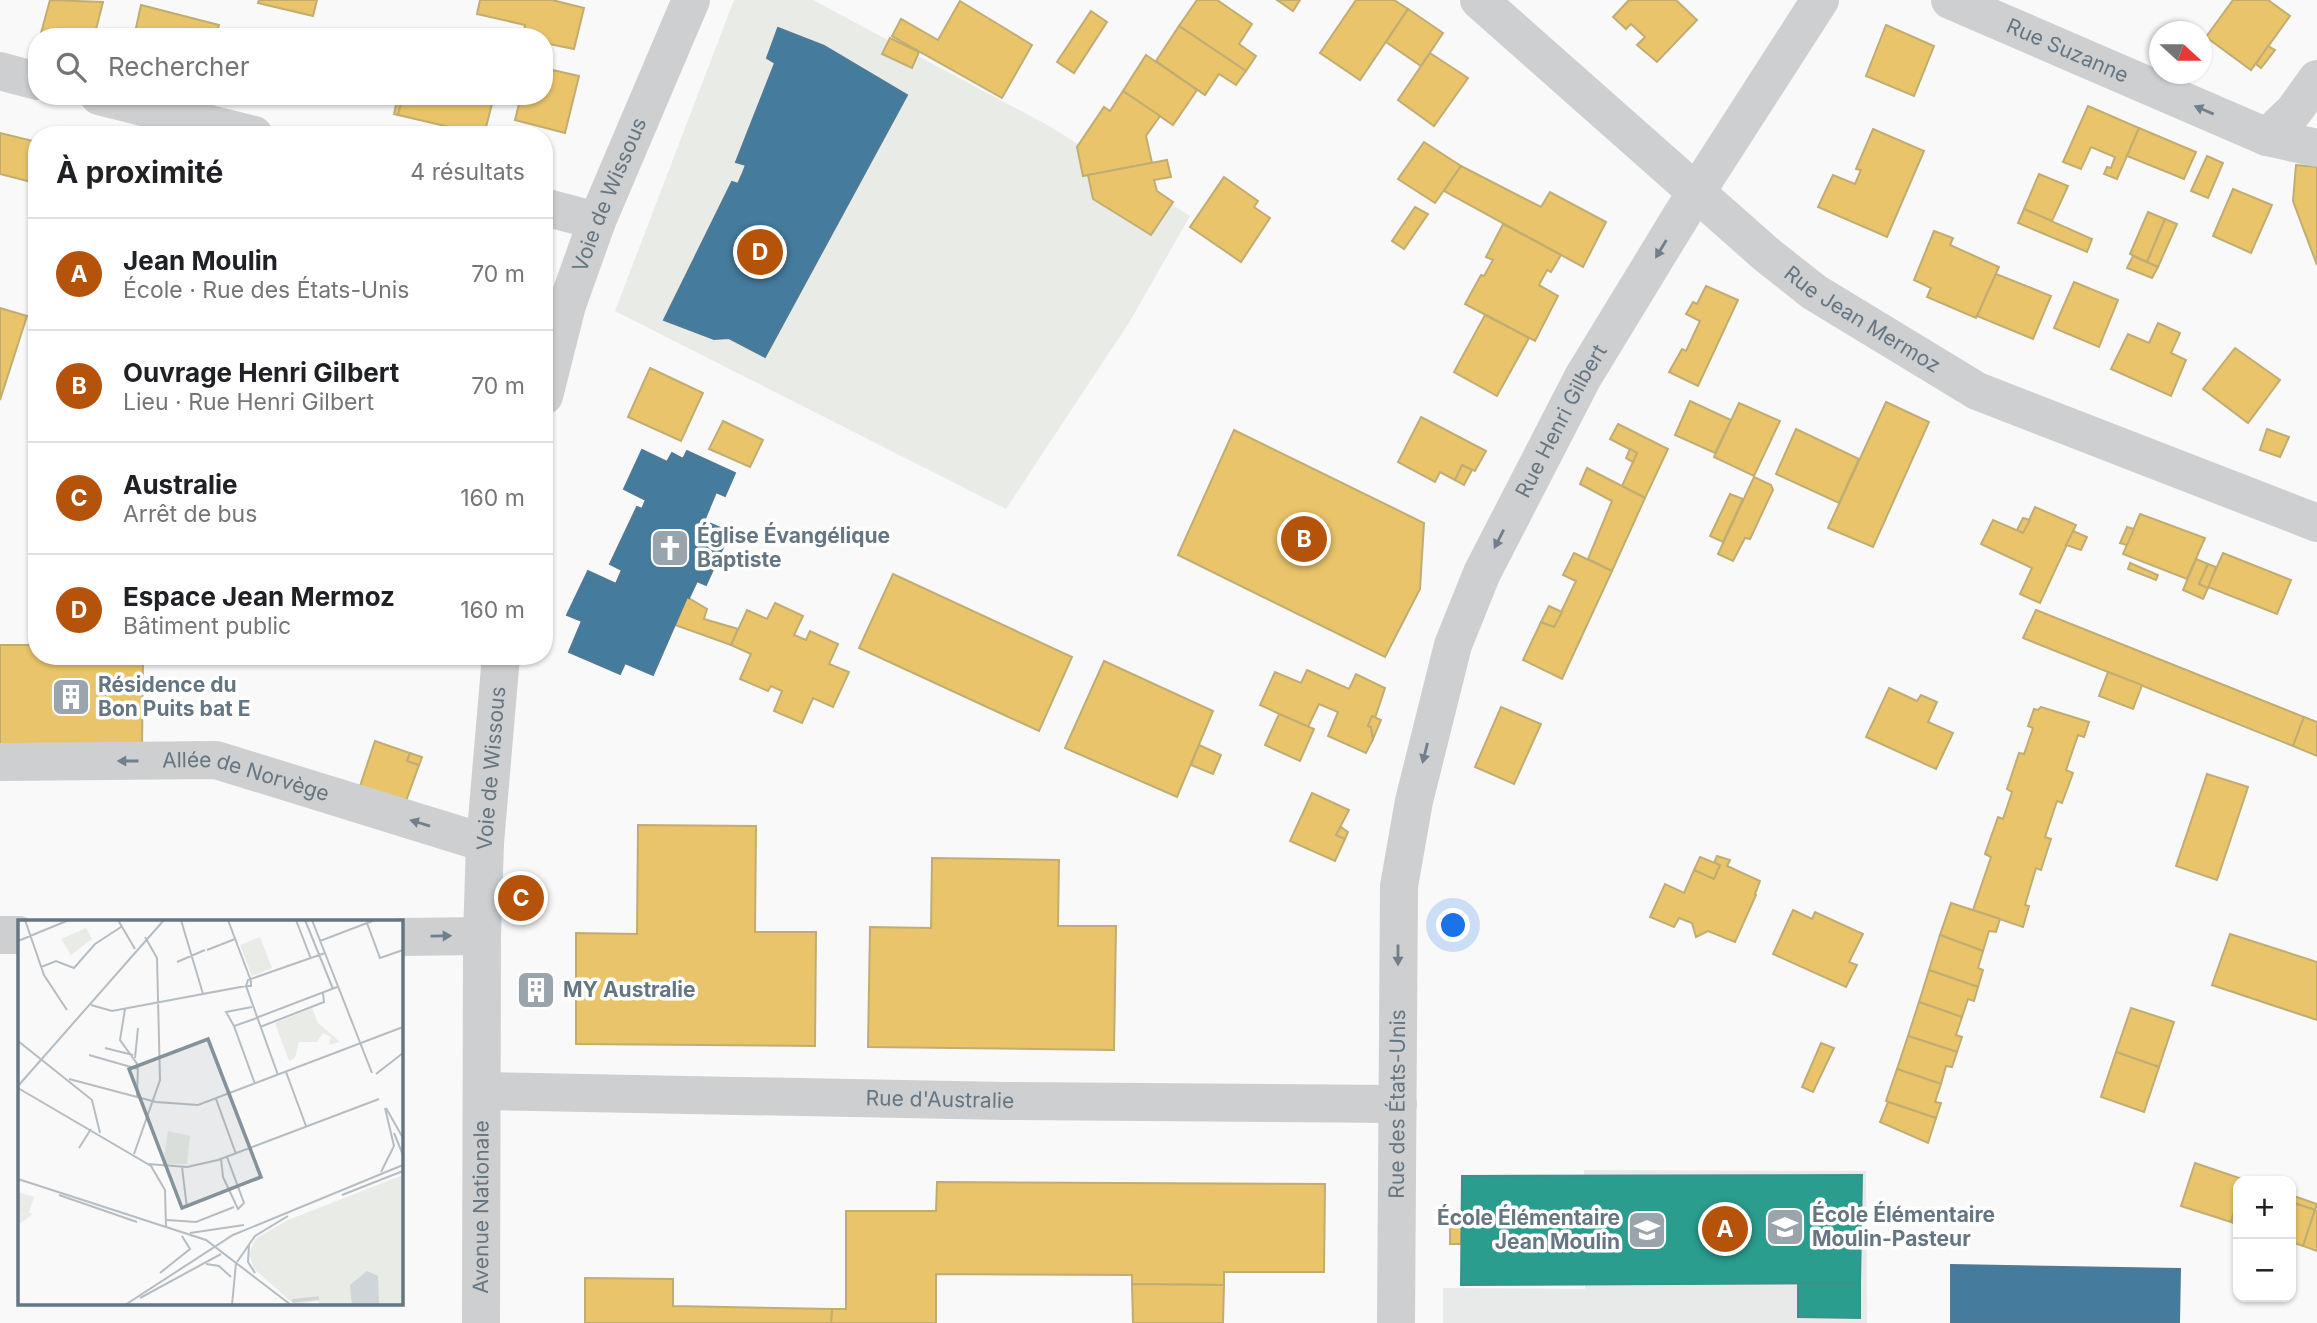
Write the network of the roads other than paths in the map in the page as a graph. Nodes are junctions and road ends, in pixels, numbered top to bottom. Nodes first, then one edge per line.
1 (691, 0) edge
2 (1479, 0) edge
3 (1820, 0) edge
4 (1950, 0) edge
5 (0, 71) edge
6 (28, 79) edge
7 (2317, 79) edge
8 (135, 105) edge
9 (218, 126) edge
10 (2267, 136) junction
11 (2317, 148) edge
12 (1697, 191) junction
13 (553, 209) edge
14 (597, 221) junction
15 (553, 360) edge
16 (2317, 523) edge
17 (500, 665) edge
18 (0, 762) edge
19 (485, 843) junction
20 (1399, 886) joint
21 (0, 935) edge
22 (18, 935) edge
23 (482, 936) junction
24 (402, 937) edge
25 (482, 1091) junction
26 (1398, 1104) junction
27 (481, 1323) edge
28 (1396, 1323) edge

1 - 14 street, Voie de Wissous
2 - 12 street, Rue Jean Mermoz
3 - 12 street, Rue Henri Gilbert
10 -> 4 street, Rue Suzanne
5 - 6 street
7 - 10 street
8 - 9 street
10 - 11 street, Rue Suzanne
12 - 16 street, Rue Jean Mermoz
12 -> 20 street, Rue Henri Gilbert
13 - 14 street
14 - 15 street, Voie de Wissous
17 - 19 street, Voie de Wissous
19 -> 18 street, Allée de Norvège
19 - 23 street, Voie de Wissous
20 -> 26 street, Rue des États-Unis
21 - 22 street
24 -> 23 street
23 - 25 street, Voie de Wissous
25 - 26 street, Rue d'Australie
25 - 27 street, Avenue Nationale
26 - 28 street, Rue des États-Unis

